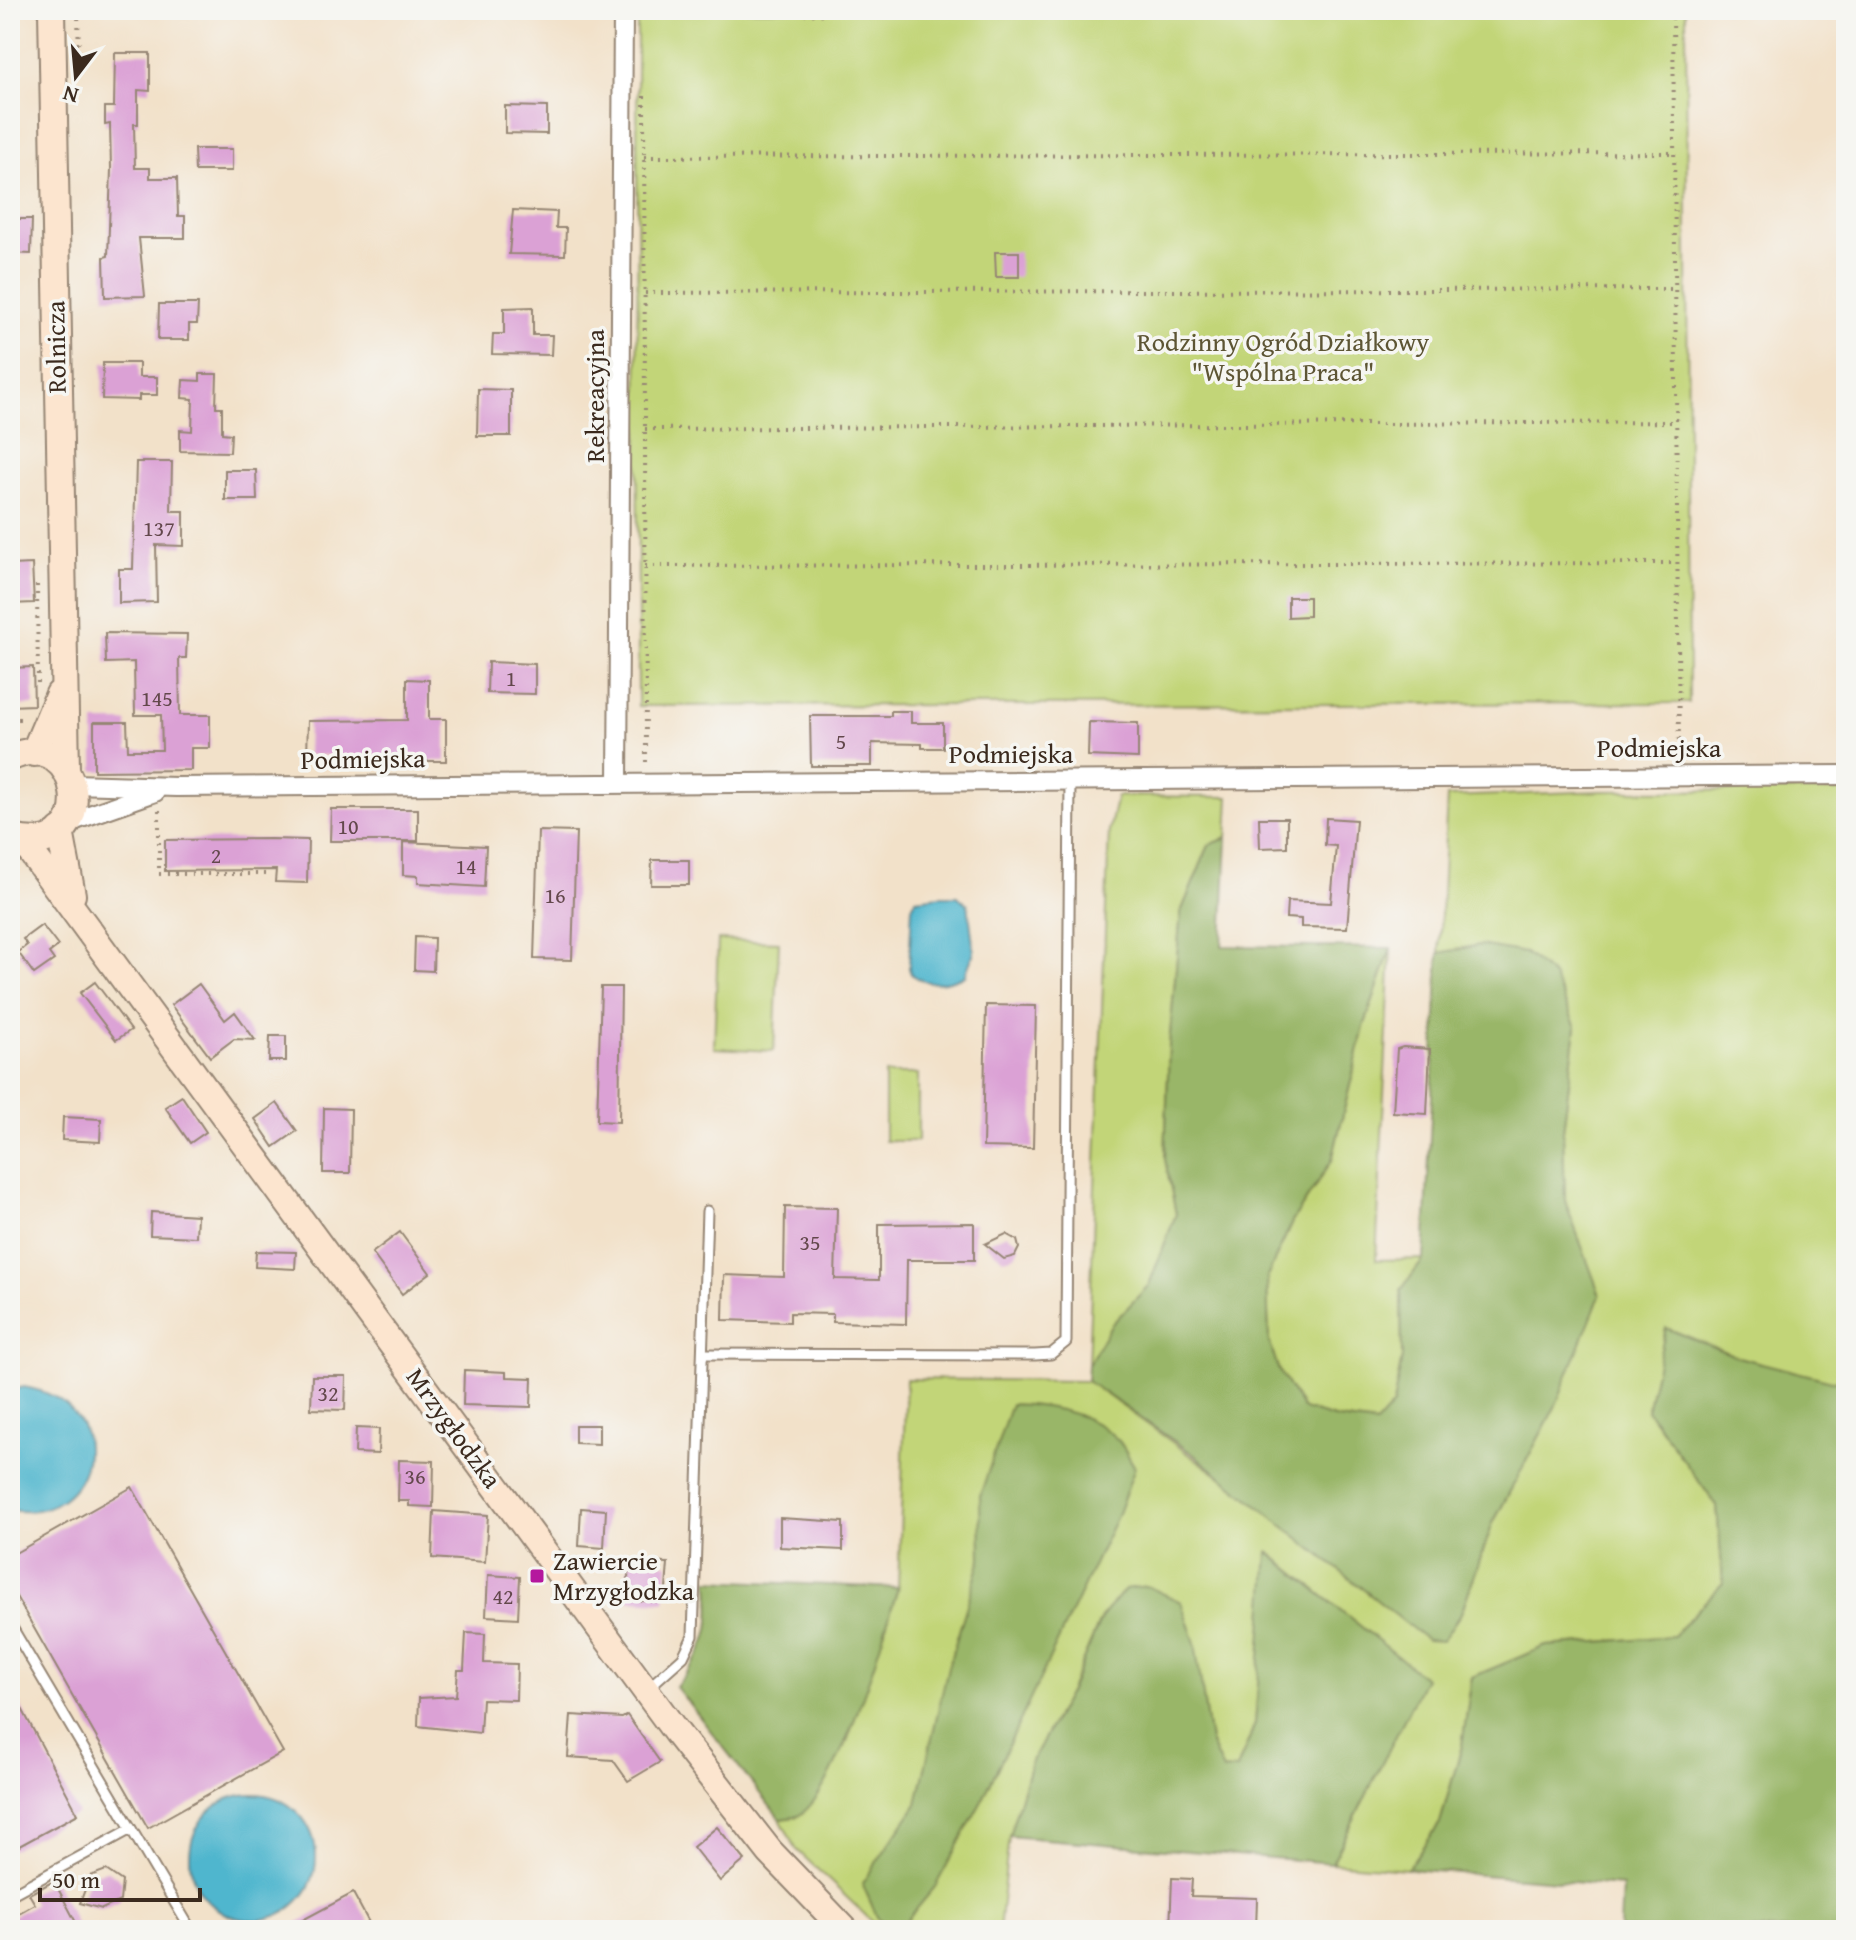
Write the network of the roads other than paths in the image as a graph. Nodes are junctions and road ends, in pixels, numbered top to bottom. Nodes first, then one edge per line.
1 (52, 10) edge
2 (623, 10) edge
3 (63, 683) junction
4 (22, 755) edge
5 (1846, 775) edge
6 (70, 776) junction
7 (1070, 780) junction
8 (618, 782) junction
9 (176, 787) junction
10 (64, 827) junction
11 (16, 839) edge
12 (78, 914) junction
13 (707, 1211) dead end
14 (704, 1354) junction
15 (10, 1624) edge
16 (646, 1690) junction
17 (131, 1829) junction
18 (10, 1895) edge
19 (191, 1930) edge
20 (845, 1930) edge

1 - 3 street, Rolnicza
2 - 8 street, Rekreacyjna
3 - 4 street, Rolnicza
3 - 6 street, Rolnicza
4 - 6 street
5 - 7 street, Podmiejska
6 - 9 street, Podmiejska
6 - 10 street, Rolnicza
7 - 8 street, Podmiejska
7 - 14 lane
8 - 9 street, Podmiejska
9 - 10 street, Podmiejska
10 - 11 street
10 - 12 street, Mrzygłodzka
11 - 12 street, Mrzygłodzka
12 - 16 street, Mrzygłodzka
13 - 14 lane
14 - 16 lane
15 - 17 lane
16 - 20 street, Mrzygłodzka
17 - 18 lane
17 - 19 lane

